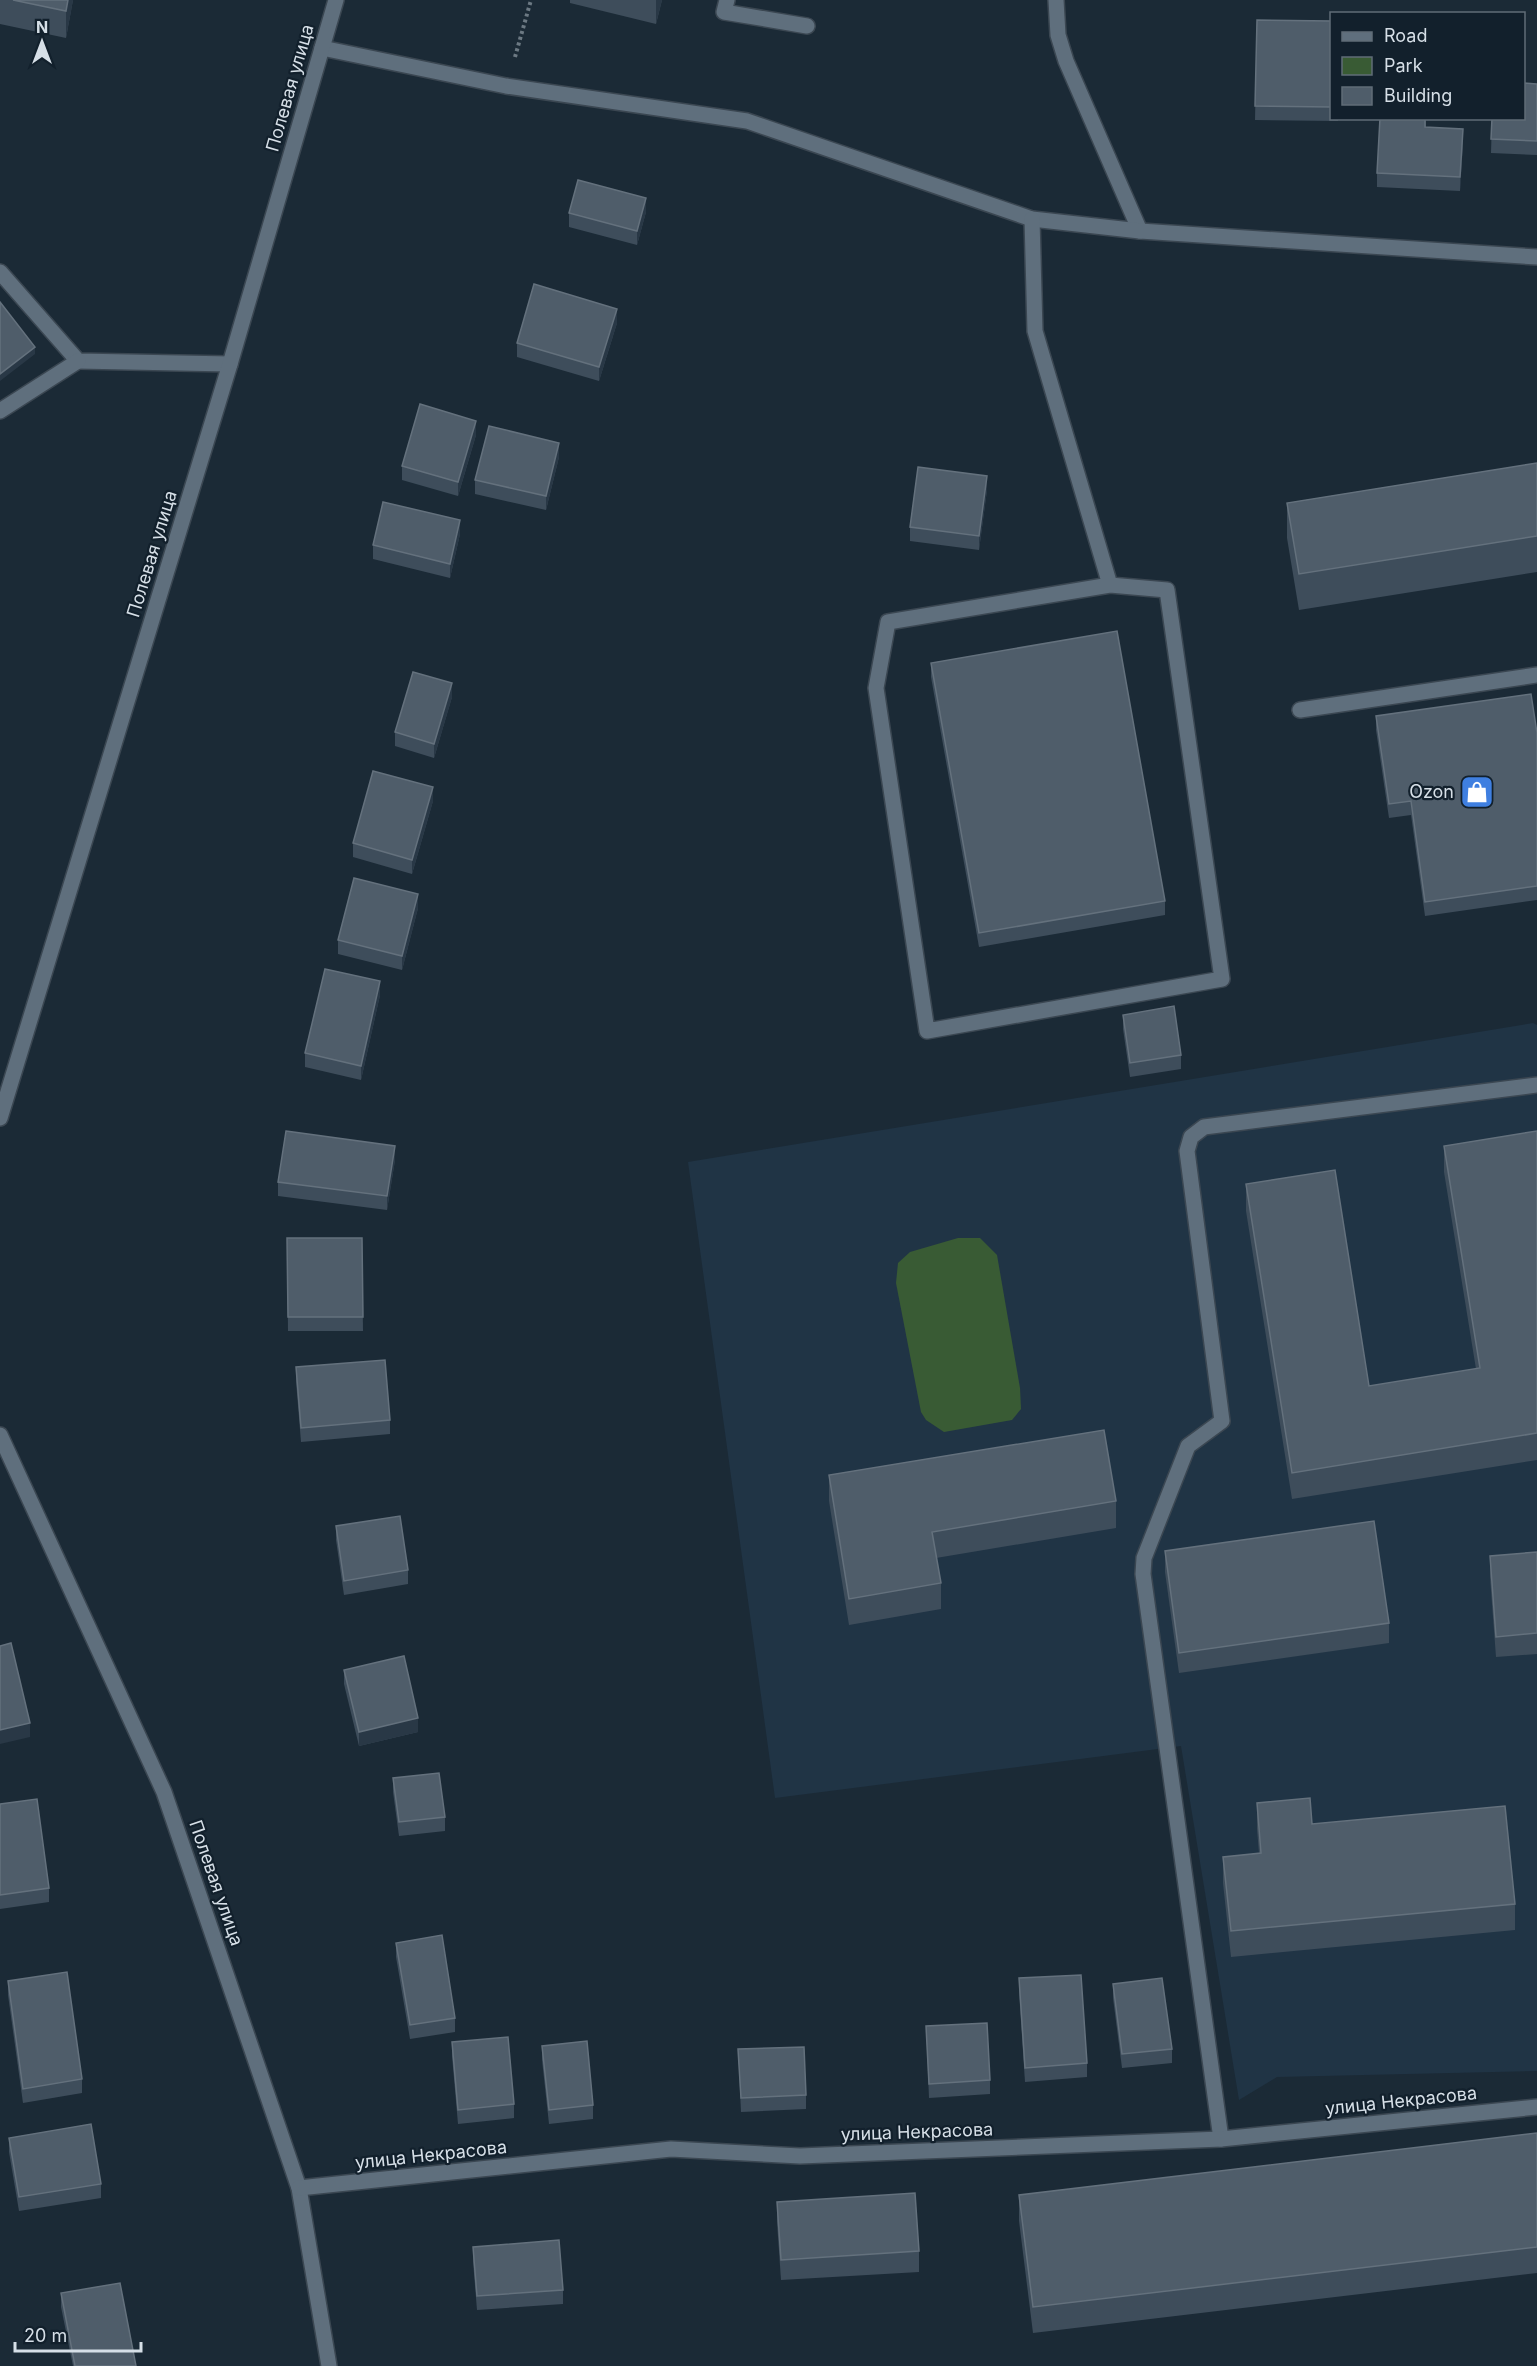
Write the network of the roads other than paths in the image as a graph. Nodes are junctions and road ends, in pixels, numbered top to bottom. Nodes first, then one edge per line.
1 (336, 0) edge
2 (727, 0) edge
3 (1056, 0) edge
4 (807, 26) dead end
5 (322, 48) junction
6 (1032, 219) junction
7 (1140, 231) junction
8 (1537, 257) edge
9 (0, 272) edge
10 (78, 361) junction
11 (230, 364) junction
12 (0, 411) edge
13 (1110, 585) junction
14 (1537, 675) edge
15 (1300, 710) dead end
16 (1537, 1085) edge
17 (0, 1118) edge
18 (0, 1435) edge
19 (1537, 2107) edge
20 (1221, 2139) junction
21 (299, 2188) junction
22 (329, 2366) edge

1 - 5 street, Полевая улица
2 - 4 street
3 - 7 street
5 - 6 street
5 - 11 street, Полевая улица
6 - 7 street
6 - 13 street
7 - 8 street
9 - 10 street
10 - 11 street
10 - 12 street
11 - 17 street, Полевая улица
13 - 13 street
14 - 15 street
16 - 20 street
18 - 21 street, Полевая улица
19 - 20 street, улица Некрасова
20 - 21 street, улица Некрасова
21 - 22 street, Полевая улица

